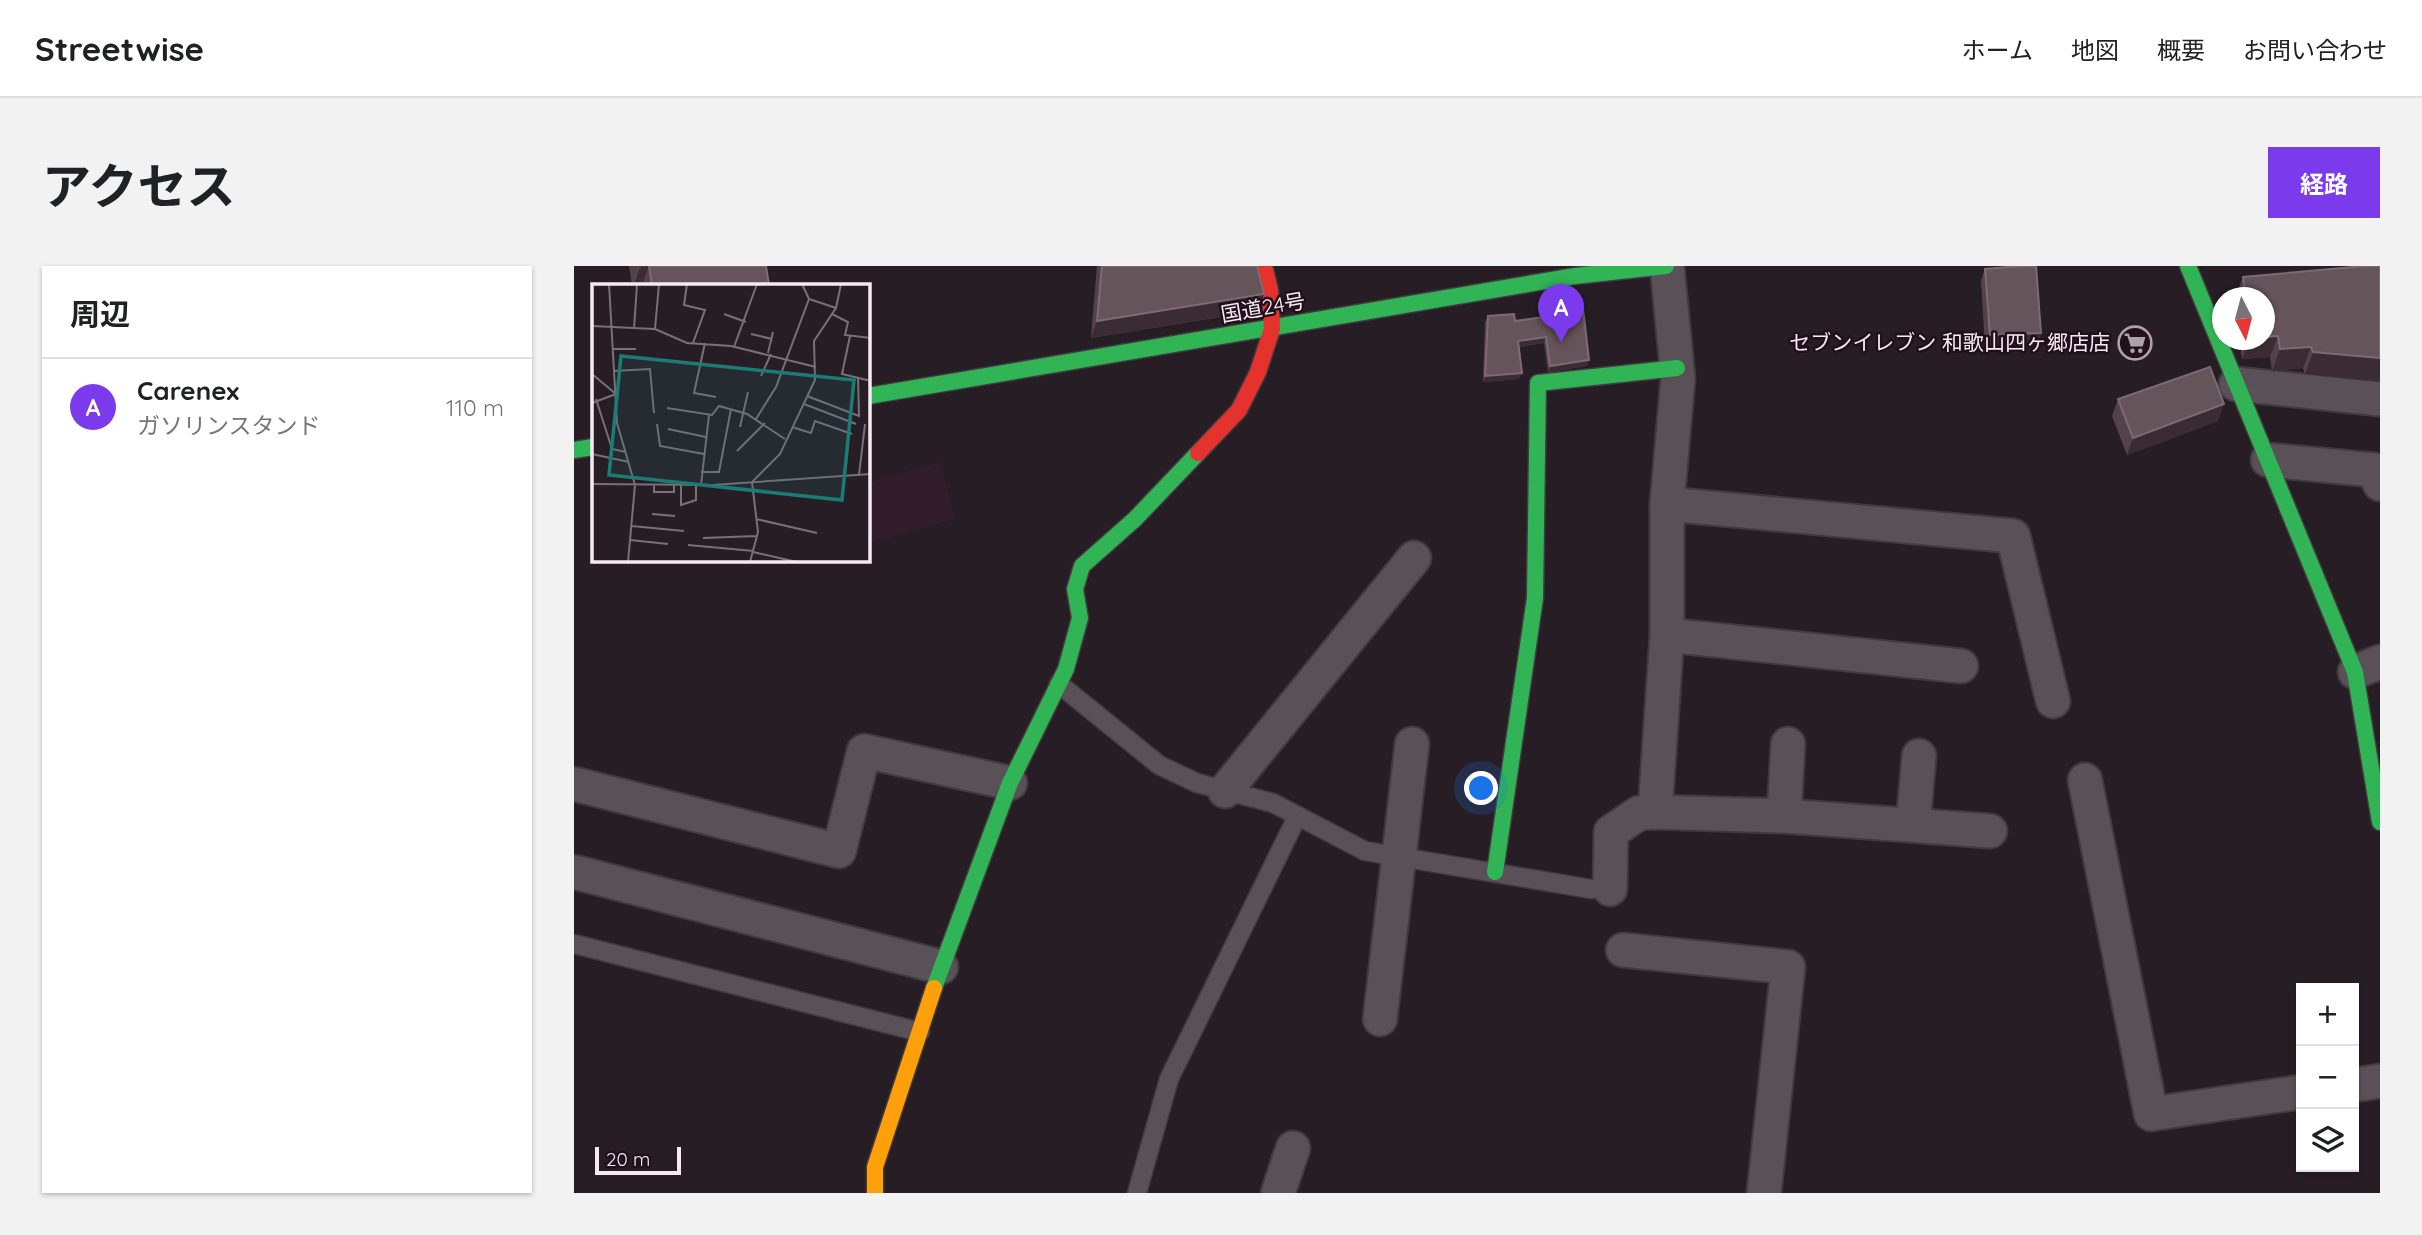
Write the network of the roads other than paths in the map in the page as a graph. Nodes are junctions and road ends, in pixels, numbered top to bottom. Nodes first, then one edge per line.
1 (1264, 266) edge
2 (1666, 266) edge
3 (2188, 266) edge
4 (1272, 328) junction
5 (1677, 368) junction
6 (2236, 384) junction
7 (870, 396) edge
8 (2380, 399) edge
9 (592, 447) edge
10 (574, 450) edge
11 (2268, 460) junction
12 (2380, 484) edge
13 (1667, 504) junction
14 (1413, 558) dead end
15 (1667, 635) junction
16 (1961, 666) dead end
17 (2368, 667) edge
18 (1059, 684) junction
19 (2053, 701) dead end
20 (1412, 744) dead end
21 (1788, 744) dead end
22 (1919, 756) dead end
23 (2085, 780) dead end
24 (574, 783) edge
25 (1010, 783) junction
26 (1225, 790) junction
27 (1655, 812) junction
28 (1784, 816) junction
29 (1297, 817) junction
30 (2380, 822) edge
31 (1913, 825) junction
32 (1990, 831) dead end
33 (1399, 856) junction
34 (574, 872) edge
35 (1495, 872) junction
36 (1610, 889) joint
37 (574, 944) edge
38 (1623, 950) dead end
39 (941, 967) junction
40 (1380, 1019) dead end
41 (920, 1032) junction
42 (2380, 1081) edge
43 (2359, 1084) edge
44 (2296, 1093) edge
45 (1293, 1147) dead end
46 (875, 1193) edge
47 (1137, 1193) edge
48 (1278, 1193) edge
49 (1764, 1193) edge

1 - 4 main road
2 - 4 main road, 国道24号
2 - 5 street
3 - 6 main road
4 - 7 main road, 国道24号
4 - 18 main road
5 - 13 street
5 - 35 main road
6 - 8 street
6 - 11 main road
9 - 10 main road
11 - 12 street
11 - 17 main road
13 - 15 street
13 - 19 street
14 - 26 street
15 - 16 street
15 - 27 street
17 - 30 main road
18 - 25 main road
18 - 26 lane
20 - 33 street
21 - 28 street
22 - 31 street
23 - 44 street
24 - 25 street
25 - 39 main road
26 - 29 lane
27 - 28 street
27 - 36 street
28 - 31 street
29 - 33 lane
29 - 47 lane
31 - 32 street
33 - 35 lane
33 - 40 street
34 - 39 street
35 - 36 lane
37 - 41 lane
38 - 49 street
39 - 41 main road
41 - 46 main road
42 - 43 street
45 - 48 street

